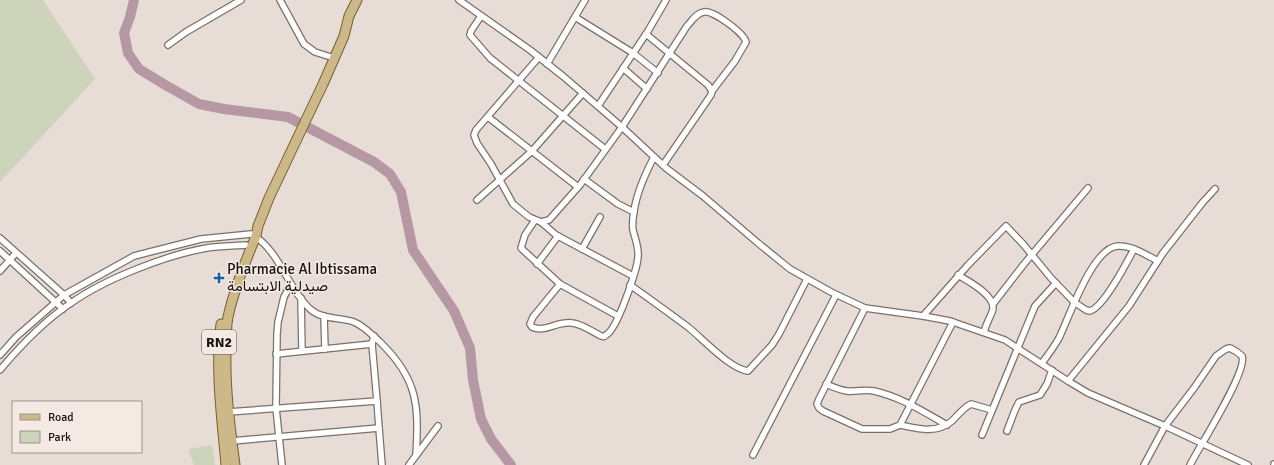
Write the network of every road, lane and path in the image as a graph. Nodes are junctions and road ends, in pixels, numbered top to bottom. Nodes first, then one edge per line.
1 (240, 0) edge
2 (280, 0) edge
3 (349, 0) edge
4 (357, 0) edge
5 (459, 0) edge
6 (584, 0) edge
7 (666, 0) edge
8 (349, 16) junction
9 (481, 16) junction
10 (575, 17) junction
11 (646, 34) junction
12 (168, 45) dead end
13 (633, 53) junction
14 (670, 53) junction
15 (538, 57) junction
16 (334, 58) junction
17 (547, 64) junction
18 (623, 68) junction
19 (658, 73) junction
20 (518, 81) junction
21 (647, 89) junction
22 (712, 91) junction
23 (584, 93) junction
24 (598, 106) junction
25 (564, 116) junction
26 (488, 117) junction
27 (622, 127) junction
28 (605, 149) junction
29 (532, 151) junction
30 (654, 157) junction
31 (663, 165) junction
32 (584, 179) junction
33 (500, 180) junction
34 (578, 186) junction
35 (1088, 188) dead end
36 (1215, 189) dead end
37 (476, 200) dead end
38 (634, 212) junction
39 (600, 217) dead end
40 (538, 221) junction
41 (254, 235) junction
42 (558, 236) junction
43 (0, 238) edge
44 (246, 245) junction
45 (582, 249) junction
46 (1134, 249) junction
47 (0, 251) edge
48 (16, 253) junction
49 (1032, 255) junction
50 (10, 260) junction
51 (1158, 262) junction
52 (537, 264) junction
53 (0, 271) edge
54 (958, 275) junction
55 (633, 276) junction
56 (808, 279) junction
57 (1056, 283) junction
58 (291, 284) junction
59 (560, 284) junction
60 (630, 285) junction
61 (64, 295) junction
62 (836, 295) junction
63 (301, 298) junction
64 (56, 302) junction
65 (1074, 302) junction
66 (71, 303) junction
67 (993, 304) junction
68 (866, 308) junction
69 (63, 309) junction
70 (324, 316) junction
71 (618, 316) junction
72 (923, 316) junction
73 (953, 322) junction
74 (984, 332) junction
75 (374, 336) junction
76 (372, 344) junction
77 (1018, 348) junction
78 (325, 350) junction
79 (302, 351) junction
80 (276, 354) junction
81 (0, 355) edge
82 (1042, 363) junction
83 (0, 370) edge
84 (1052, 370) junction
85 (1068, 381) junction
86 (826, 384) junction
87 (377, 402) junction
88 (911, 404) junction
89 (276, 408) junction
90 (992, 410) junction
91 (228, 412) junction
92 (900, 425) junction
93 (947, 425) junction
94 (438, 426) dead end
95 (1165, 426) junction
96 (379, 428) junction
97 (1007, 431) dead end
98 (982, 435) dead end
99 (279, 436) junction
100 (232, 441) junction
101 (1202, 443) junction
102 (416, 455) junction
103 (753, 455) dead end
104 (226, 465) edge
105 (235, 465) edge
106 (282, 465) edge
107 (382, 465) edge
108 (408, 465) edge
109 (1144, 465) edge
110 (1190, 465) edge
111 (1248, 465) edge

1 - 12 street
2 - 16 street
3 - 8 main road, RN2
4 - 8 main road, RN2
5 - 9 street
6 - 10 street
7 - 11 street
8 - 16 main road, RN2
9 - 15 street
9 - 20 street
10 - 13 street
10 - 17 street
11 - 13 street
11 - 14 street
13 - 18 street
13 - 19 street
14 - 19 street
14 - 22 street
14 - 22 street
15 - 17 street
15 - 20 street
16 - 41 main road, RN2
17 - 23 street
18 - 21 street
18 - 24 street
19 - 21 street
20 - 25 street
20 - 26 street
21 - 27 street
22 - 31 street
23 - 24 street
23 - 25 street
24 - 27 street
25 - 28 street
25 - 29 street
26 - 29 street
26 - 33 street
27 - 28 street
27 - 30 street
28 - 32 street
29 - 33 street
29 - 34 street
30 - 31 street
30 - 38 street
31 - 56 street
32 - 34 street
32 - 38 street
33 - 37 street
33 - 40 street
34 - 40 street
35 - 49 street
36 - 51 street
38 - 55 street
39 - 45 street
40 - 42 street
40 - 52 street
41 - 44 main road, RN2
41 - 58 street
41 - 61 street
41 - 91 main road, RN2
42 - 45 street
42 - 52 street
43 - 48 street
44 - 66 street
44 - 104 main road, RN2
45 - 55 street
46 - 51 street
46 - 65 street
46 - 65 street
47 - 50 street
48 - 50 street
48 - 61 street
49 - 54 street
49 - 57 street
49 - 67 street
50 - 53 street
50 - 64 street
51 - 85 street
52 - 59 street
54 - 67 street
54 - 72 street
55 - 60 street
56 - 60 street
56 - 62 street
57 - 65 street
57 - 77 street
58 - 63 street
58 - 80 street
59 - 71 street
59 - 71 street
60 - 71 street
61 - 64 street
61 - 66 street
62 - 68 street
62 - 103 street
63 - 70 street
63 - 79 street
64 - 69 street
64 - 81 street
65 - 82 street
66 - 69 street
67 - 74 street
68 - 72 street
68 - 86 street
69 - 83 street
70 - 75 street
70 - 78 street
72 - 73 street
73 - 74 street
73 - 88 street
74 - 77 street
75 - 76 street
75 - 102 street
76 - 78 street
76 - 87 street
77 - 82 street
77 - 90 street
78 - 79 street
79 - 80 street
80 - 89 street
82 - 84 street
84 - 85 street
84 - 97 street
85 - 95 street
86 - 88 street
86 - 92 street
87 - 89 street
87 - 96 street
88 - 92 street
88 - 93 street
89 - 91 street
89 - 99 street
90 - 93 street
90 - 98 street
91 - 100 main road, RN2
92 - 93 street
94 - 102 street
95 - 101 street
95 - 101 street
95 - 109 street
96 - 99 street
96 - 107 street
99 - 100 street
99 - 106 street
100 - 105 main road, RN2
101 - 110 street
101 - 111 street
102 - 108 street

